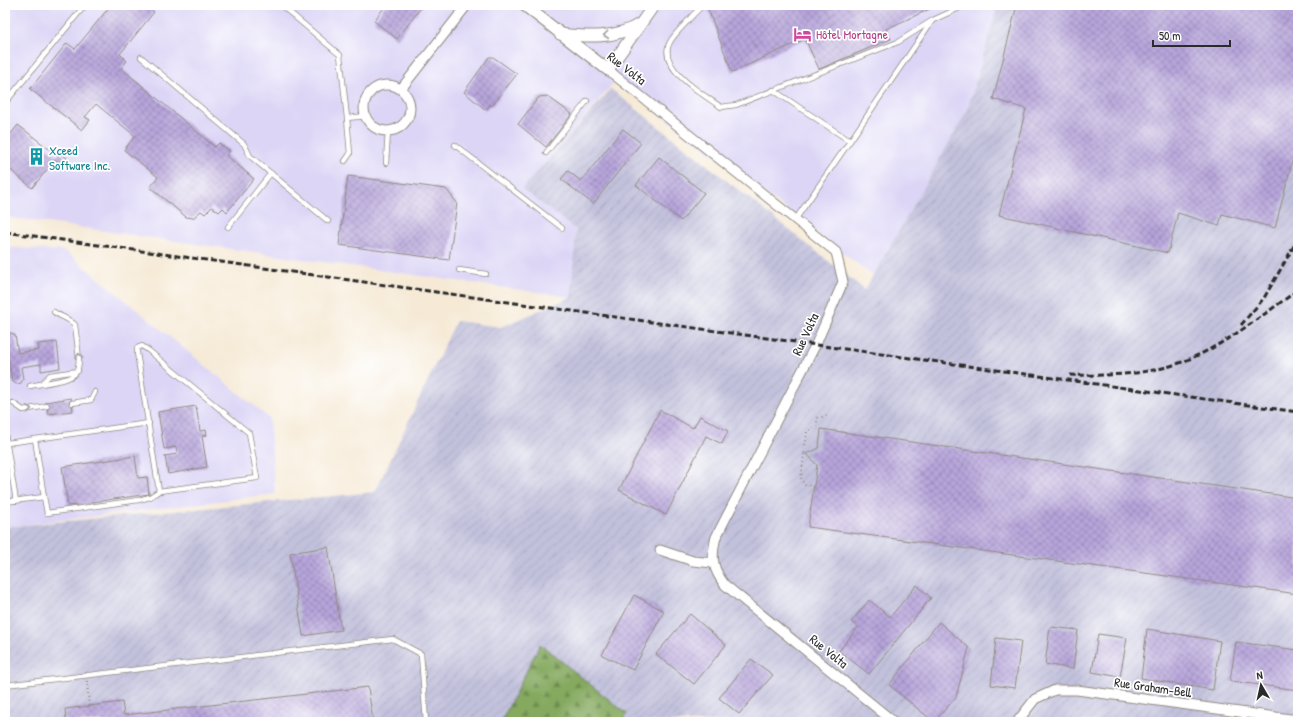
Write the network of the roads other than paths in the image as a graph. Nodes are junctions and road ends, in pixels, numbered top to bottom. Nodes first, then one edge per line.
1 (85, 5) edge
2 (281, 5) edge
3 (467, 5) edge
4 (525, 5) edge
5 (654, 5) edge
6 (704, 5) edge
7 (966, 5) edge
8 (933, 20) junction
9 (642, 22) junction
10 (560, 34) junction
11 (141, 57) dead end
12 (608, 70) junction
13 (401, 89) junction
14 (773, 90) junction
15 (587, 101) dead end
16 (5, 103) edge
17 (366, 116) junction
18 (347, 118) junction
19 (388, 131) junction
20 (850, 141) junction
21 (455, 145) dead end
22 (546, 153) dead end
23 (345, 161) dead end
24 (386, 162) dead end
25 (271, 173) junction
26 (328, 220) dead end
27 (795, 220) junction
28 (228, 226) dead end
29 (562, 228) dead end
30 (459, 270) dead end
31 (486, 274) dead end
32 (54, 312) dead end
33 (30, 386) dead end
34 (95, 392) dead end
35 (13, 403) dead end
36 (72, 403) dead end
37 (47, 406) dead end
38 (149, 423) junction
39 (5, 433) edge
40 (35, 439) junction
41 (7, 443) junction
42 (159, 491) junction
43 (44, 497) junction
44 (16, 501) junction
45 (5, 502) edge
46 (660, 550) dead end
47 (713, 563) junction
48 (5, 685) edge
49 (1245, 717) edge
50 (1298, 720) edge
51 (426, 722) edge
52 (894, 722) edge
53 (1018, 722) edge

1 - 16 lane
2 - 18 lane
3 - 13 street
4 - 10 street, Rue Volta
5 - 9 street
6 - 14 lane
7 - 8 lane
8 - 14 lane
8 - 20 lane
9 -> 10 street
9 - 12 street
10 - 12 street, Rue Volta
11 - 25 lane
12 - 27 street, Rue Volta
13 - 17 street
13 - 19 street
14 - 20 lane
15 - 22 lane
17 - 18 lane
17 - 19 street
18 - 23 lane
19 - 24 lane
20 - 27 lane
21 - 29 lane
25 - 26 lane
25 - 28 lane
27 - 47 street, Rue Volta
30 - 31 lane
33 -> 32 lane
34 - 36 lane
35 -> 37 lane
38 - 40 lane
38 - 42 lane
38 - 42 lane
39 - 41 lane
40 - 41 lane
40 - 43 lane
41 - 44 lane
42 - 43 lane
43 - 44 lane
44 - 45 lane
46 - 47 street
47 - 52 street, Rue Volta
48 - 51 lane
49 - 50 street, Rue Graham-Bell
49 - 53 street, Rue Graham-Bell

